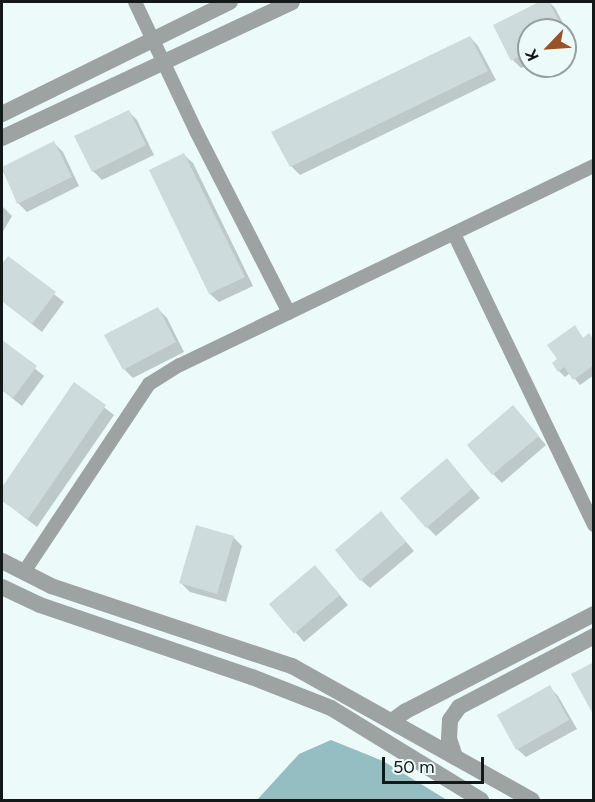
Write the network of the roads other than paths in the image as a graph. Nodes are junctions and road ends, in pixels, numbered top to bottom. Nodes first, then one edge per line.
1 (135, 2) edge
2 (231, 2) edge
3 (292, 2) edge
4 (153, 40) junction
5 (163, 64) junction
6 (2, 114) edge
7 (2, 138) edge
8 (594, 166) edge
9 (454, 234) junction
10 (288, 313) junction
11 (594, 525) edge
12 (2, 561) edge
13 (24, 572) junction
14 (2, 587) edge
15 (594, 614) edge
16 (594, 636) edge
17 (392, 721) junction
18 (455, 757) junction
19 (481, 801) edge
20 (532, 801) edge

1 - 4 street
2 - 4 street
3 - 5 street
4 - 5 street
4 - 6 street
5 - 7 street
5 - 10 street
8 - 9 street
9 - 10 street
9 - 11 street
10 - 13 street
12 - 13 street
13 - 17 street
14 - 19 street
15 - 17 street
16 - 18 street
17 - 18 street
18 - 20 street

